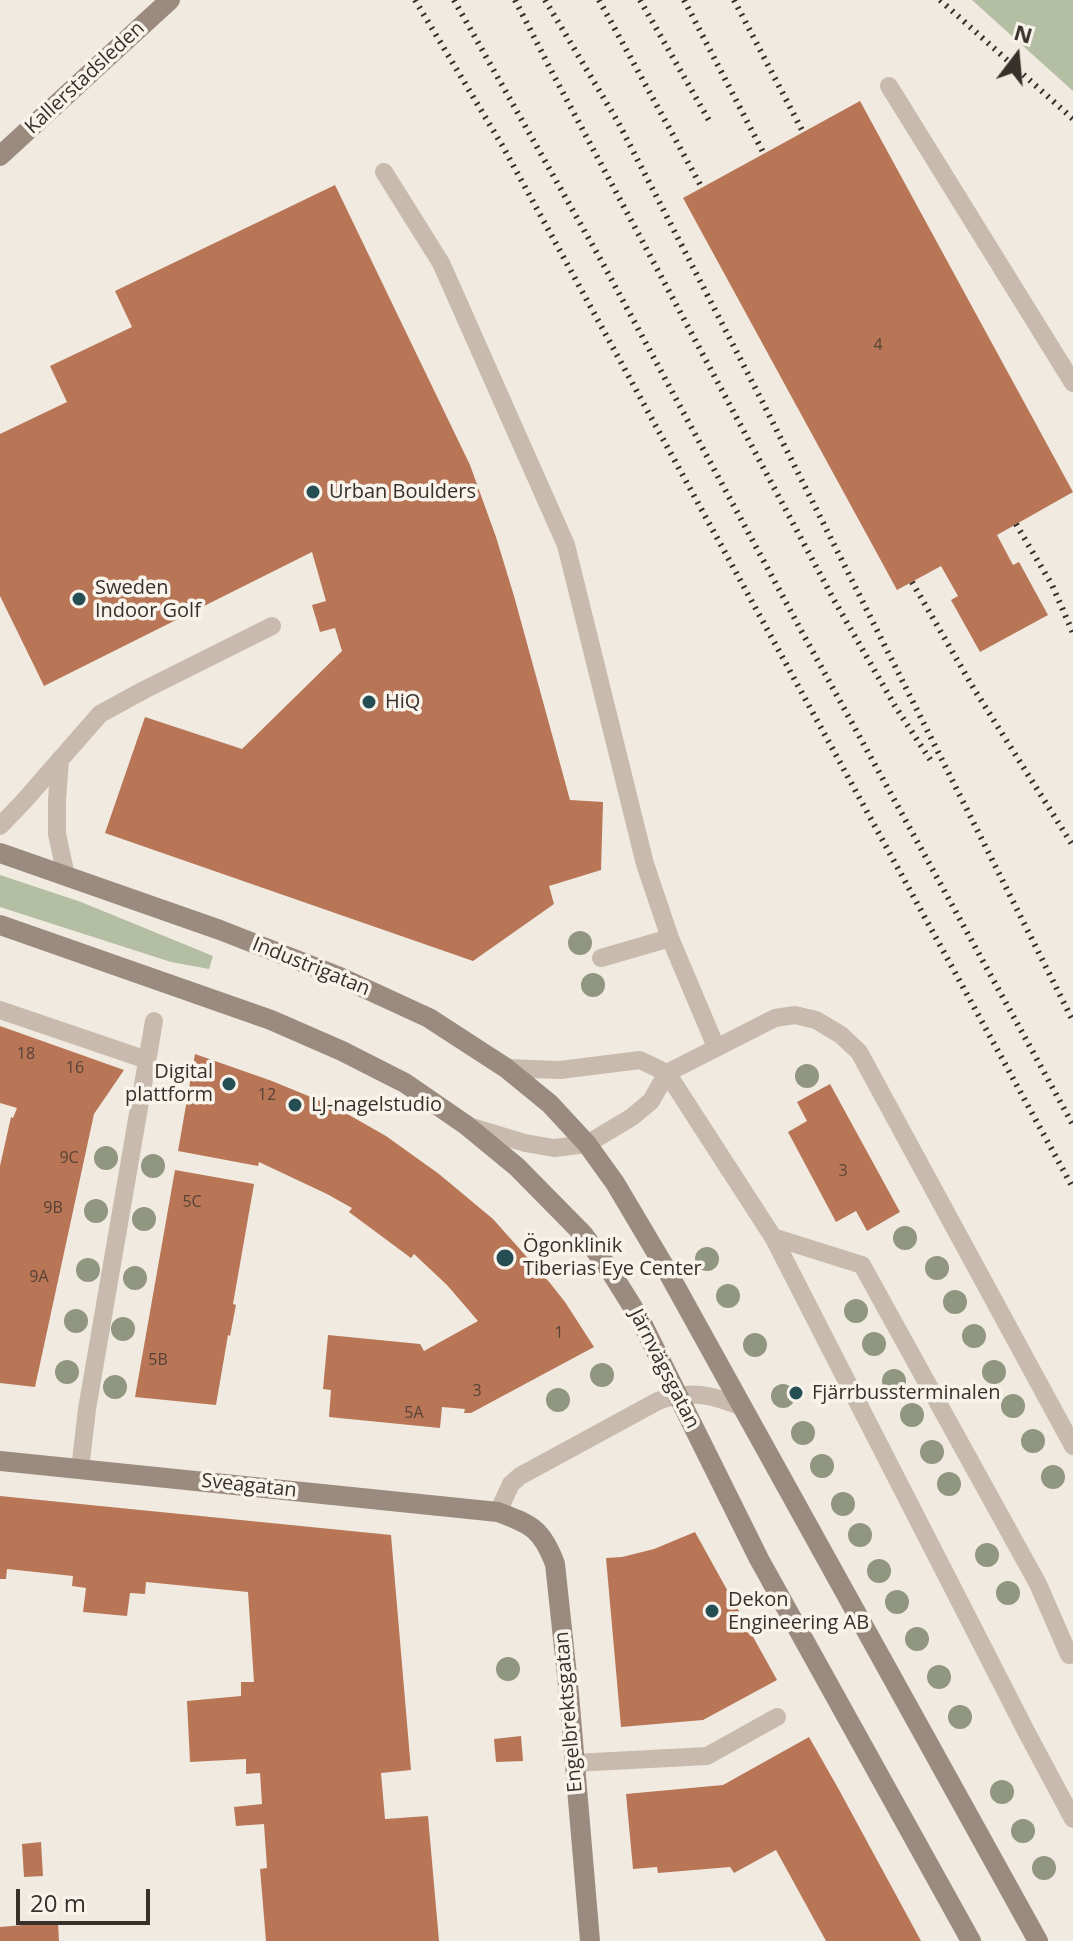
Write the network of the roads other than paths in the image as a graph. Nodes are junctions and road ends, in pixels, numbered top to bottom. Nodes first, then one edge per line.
1 (170, 0) edge
2 (889, 86) dead end
3 (0, 156) edge
4 (384, 172) dead end
5 (1073, 383) edge
6 (272, 626) dead end
7 (60, 759) junction
8 (0, 826) edge
9 (0, 853) edge
10 (66, 876) junction
11 (0, 925) edge
12 (670, 938) junction
13 (601, 958) dead end
14 (0, 1010) edge
15 (154, 1021) dead end
16 (716, 1047) junction
17 (147, 1060) junction
18 (506, 1068) junction
19 (667, 1073) junction
20 (466, 1125) junction
21 (587, 1144) junction
22 (773, 1237) junction
23 (679, 1395) junction
24 (742, 1407) junction
25 (1073, 1446) edge
26 (0, 1461) edge
27 (80, 1470) junction
28 (498, 1512) junction
29 (1071, 1655) edge
30 (777, 1717) dead end
31 (574, 1763) junction
32 (1073, 1819) edge
33 (590, 1941) edge
34 (971, 1941) edge
35 (1038, 1941) edge

1 - 3 main road, Kallerstadsleden
2 - 5 lane
4 - 12 lane
6 - 7 lane
7 - 8 lane
7 - 10 lane
9 - 10 main road, Industrigatan
10 - 18 main road, Industrigatan
11 - 20 main road, Järnvägsgatan
12 - 13 lane
12 - 16 lane
14 - 17 lane
15 - 17 lane
16 - 19 lane
16 - 25 lane
17 - 27 lane
18 - 19 lane
18 - 21 main road, Industrigatan
19 - 21 lane
19 - 22 lane
20 - 21 lane
20 - 23 main road, Järnvägsgatan
21 - 24 main road
22 - 29 lane
22 - 32 lane
23 - 24 lane
23 - 28 lane
23 - 34 main road, Järnvägsgatan
24 - 35 main road
26 - 27 main road, Sveagatan
27 - 28 main road, Sveagatan
28 - 31 main road, Engelbrektsgatan
30 - 31 lane
31 - 33 main road, Engelbrektsgatan

